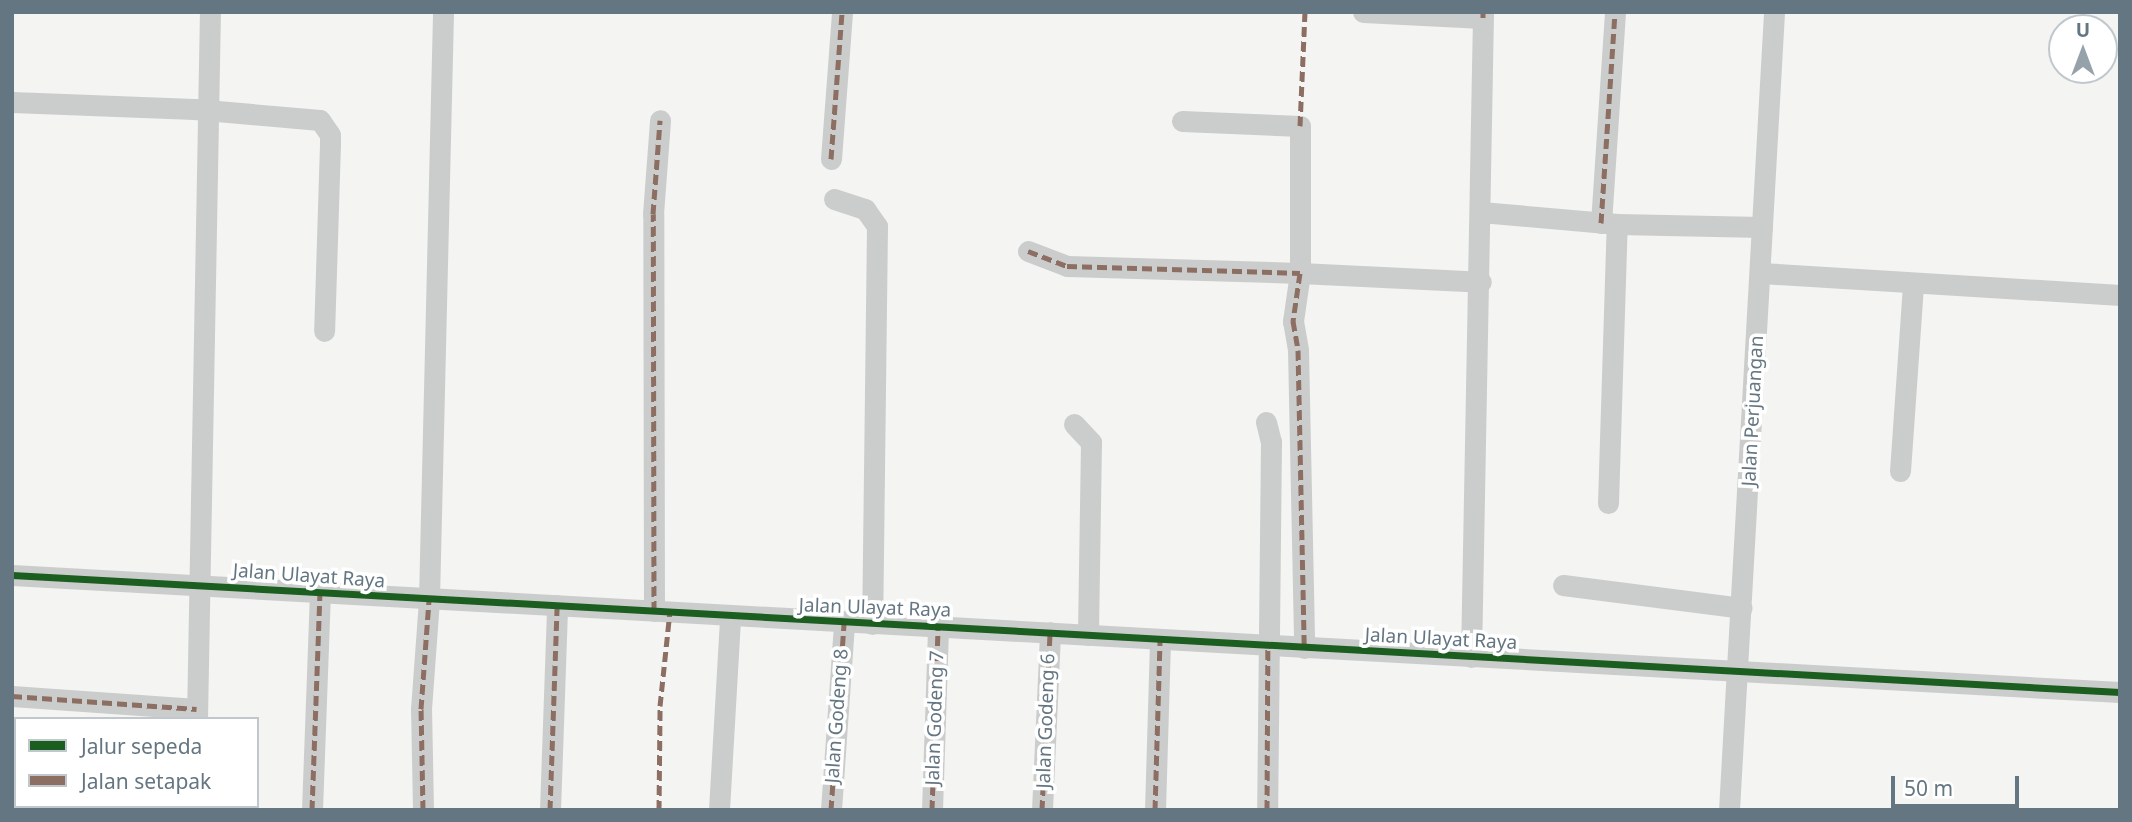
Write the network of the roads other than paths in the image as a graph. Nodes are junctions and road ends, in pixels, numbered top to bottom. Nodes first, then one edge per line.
1 (210, 12) edge
2 (443, 12) edge
3 (842, 12) edge
4 (1363, 12) edge
5 (1615, 12) edge
6 (1774, 12) edge
7 (1483, 15) edge
8 (12, 102) edge
9 (209, 111) junction
10 (660, 120) dead end
11 (1182, 121) dead end
12 (831, 159) dead end
13 (834, 199) dead end
14 (1481, 212) junction
15 (1609, 224) junction
16 (1762, 227) junction
17 (1028, 251) dead end
18 (1300, 272) junction
19 (1761, 273) junction
20 (1481, 282) junction
21 (1913, 284) junction
22 (2120, 295) edge
23 (324, 331) dead end
24 (1266, 422) dead end
25 (1074, 424) dead end
26 (1900, 471) dead end
27 (1608, 503) dead end
28 (12, 575) edge
29 (200, 585) junction
30 (1563, 585) dead end
31 (320, 594) junction
32 (429, 599) junction
33 (557, 605) junction
34 (1742, 608) junction
35 (654, 611) junction
36 (730, 617) junction
37 (844, 623) junction
38 (872, 624) junction
39 (938, 626) junction
40 (1050, 632) junction
41 (1088, 635) junction
42 (1160, 639) junction
43 (1268, 646) junction
44 (1304, 648) junction
45 (1471, 657) junction
46 (1736, 670) junction
47 (2120, 692) edge
48 (12, 696) edge
49 (197, 714) edge
50 (12, 808) edge
51 (43, 810) edge
52 (312, 810) edge
53 (424, 810) edge
54 (550, 810) edge
55 (719, 810) edge
56 (831, 810) edge
57 (932, 810) edge
58 (1042, 810) edge
59 (1155, 810) edge
60 (1267, 810) edge
61 (1729, 810) edge

1 - 9 street
2 - 32 street
3 - 12 street
4 - 7 street
5 - 15 street
6 - 16 street, Jalan Perjuangan
7 - 14 street
8 - 9 street
9 - 23 street
9 - 29 street
10 - 35 street
11 - 18 street
13 - 38 street
14 - 15 street
14 - 20 street
15 - 16 street
15 - 27 street
16 - 19 street, Jalan Perjuangan
17 - 18 street
18 - 20 street
18 - 44 street
19 - 21 street
19 - 34 street, Jalan Perjuangan
20 - 45 street
21 - 22 street
21 - 26 street
24 - 43 street
25 - 41 street
28 - 29 street, Jalan Ulayat Raya
29 - 31 street, Jalan Ulayat Raya
29 - 49 street
30 - 34 street
31 - 32 street, Jalan Ulayat Raya
31 - 52 street
32 - 33 street, Jalan Ulayat Raya
32 - 53 street
33 - 35 street, Jalan Ulayat Raya
33 - 54 street
34 - 46 street, Jalan Perjuangan
35 - 36 street, Jalan Ulayat Raya
36 - 37 street, Jalan Ulayat Raya
36 - 55 street
37 - 38 street, Jalan Ulayat Raya
37 - 56 street, Jalan Godeng 8
38 - 39 street, Jalan Ulayat Raya
39 - 40 street, Jalan Ulayat Raya
39 - 57 street, Jalan Godeng 7
40 - 41 street, Jalan Ulayat Raya
40 - 58 street, Jalan Godeng 6
41 - 42 street, Jalan Ulayat Raya
42 - 43 street, Jalan Ulayat Raya
42 - 59 street
43 - 44 street, Jalan Ulayat Raya
43 - 60 street
44 - 45 street, Jalan Ulayat Raya
45 - 46 street, Jalan Ulayat Raya
46 - 47 street, Jalan Ulayat Raya
46 - 61 street, Jalan Perjuangan
48 - 49 street
50 - 51 street

